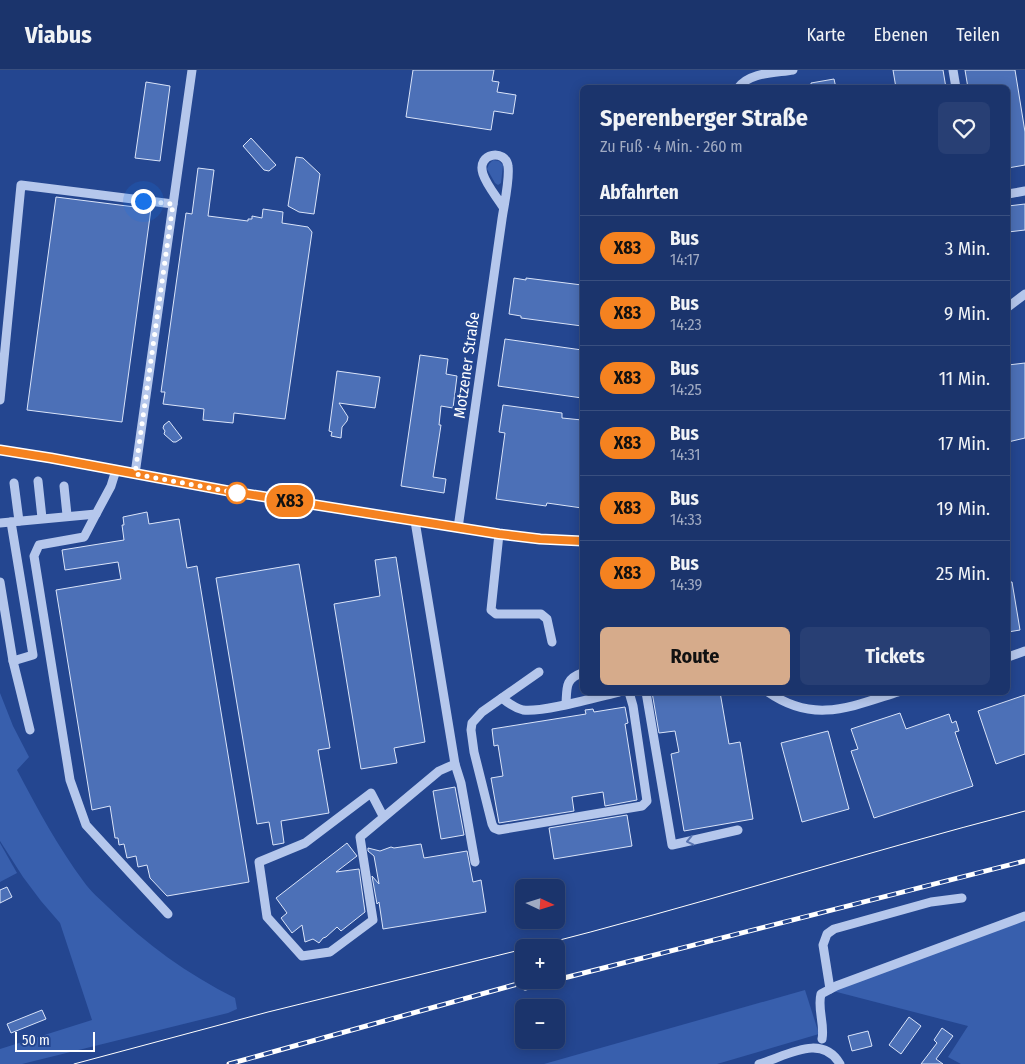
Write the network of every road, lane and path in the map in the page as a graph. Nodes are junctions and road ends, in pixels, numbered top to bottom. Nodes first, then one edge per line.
1 (192, 70) edge
2 (793, 70) edge
3 (953, 70) edge
4 (740, 85) edge
5 (956, 85) edge
6 (1025, 191) edge
7 (1010, 194) edge
8 (173, 204) junction
9 (503, 207) junction
10 (1025, 294) edge
11 (1010, 305) edge
12 (0, 400) edge
13 (0, 450) edge
14 (116, 470) junction
15 (135, 474) junction
16 (38, 481) dead end
17 (14, 483) dead end
18 (64, 486) dead end
19 (96, 514) junction
20 (67, 516) junction
21 (42, 518) junction
22 (415, 521) junction
23 (15, 522) junction
24 (0, 523) edge
25 (458, 528) junction
26 (499, 534) junction
27 (580, 542) edge
28 (0, 582) edge
29 (552, 642) dead end
30 (1025, 651) edge
31 (1010, 656) edge
32 (13, 661) junction
33 (539, 672) dead end
34 (580, 674) edge
35 (606, 695) edge
36 (630, 695) edge
37 (647, 695) edge
38 (773, 695) edge
39 (889, 695) edge
40 (502, 698) junction
41 (566, 704) junction
42 (30, 730) dead end
43 (455, 764) junction
44 (383, 816) junction
45 (738, 830) dead end
46 (475, 862) dead end
47 (962, 898) dead end
48 (168, 914) dead end
49 (1025, 916) edge
50 (830, 989) junction
51 (822, 1039) dead end
52 (759, 1064) edge
53 (840, 1064) edge

1 - 8 street
2 - 4 street
3 - 5 street
6 - 7 street
8 - 12 street
8 - 15 street
9 - 9 street, Motzener Straße
9 - 25 street, Motzener Straße
10 - 11 street
13 - 14 street
14 - 15 street
14 - 19 street
15 - 22 street
16 - 21 street
17 - 23 street
18 - 20 street
19 - 20 street
19 - 48 street
20 - 21 street
21 - 23 street
22 - 25 street
22 - 43 street
23 - 24 street
23 - 32 street
25 - 26 street
26 - 27 street
26 - 29 street
28 - 32 street
30 - 31 street
32 - 42 street
33 - 40 street
34 - 41 street
35 - 41 street
36 - 40 street
45 -> 37 street
38 - 39 street
40 - 41 street
43 - 44 street
43 - 46 street
44 - 44 street
47 - 50 street
49 - 50 street
50 - 51 street
52 - 53 street

